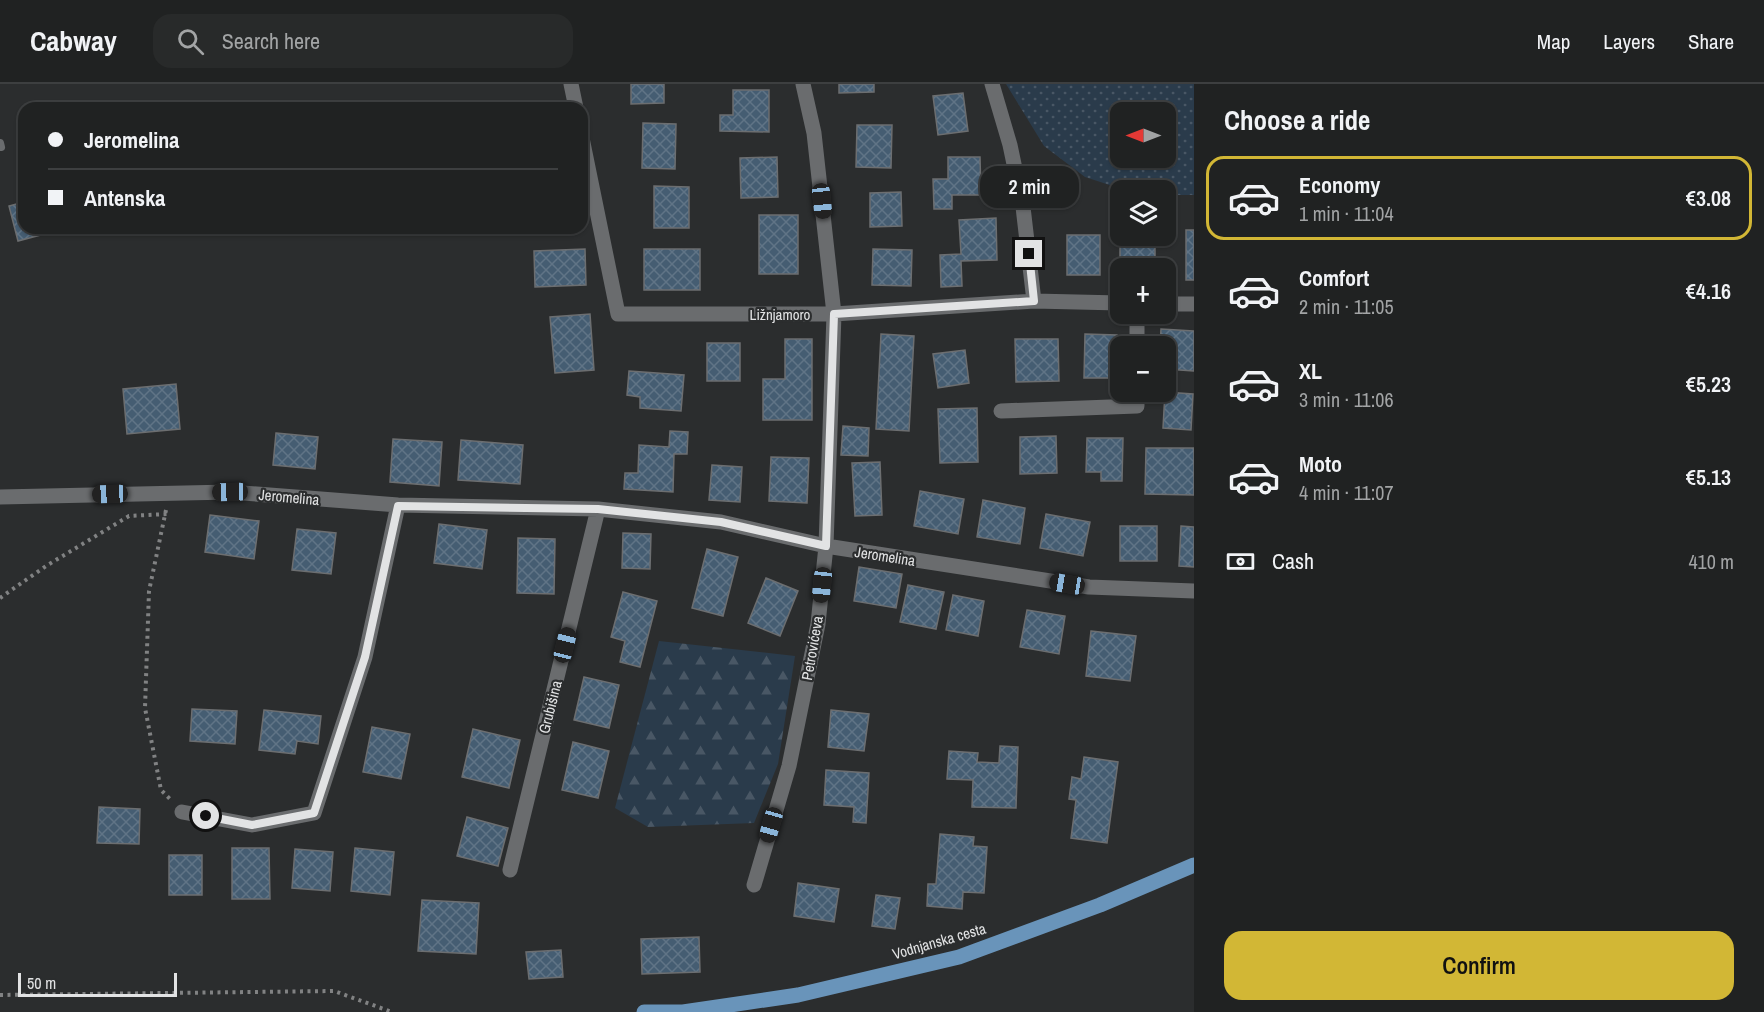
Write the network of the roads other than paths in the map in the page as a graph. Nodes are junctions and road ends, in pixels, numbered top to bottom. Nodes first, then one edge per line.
1 (571, 84) edge
2 (803, 84) edge
3 (992, 84) edge
4 (575, 102) edge
5 (588, 167) edge
6 (1034, 301) junction
7 (1110, 303) edge
8 (1176, 304) edge
9 (1194, 304) edge
10 (834, 314) junction
11 (1137, 402) edge
12 (1001, 411) dead end
13 (0, 497) edge
14 (398, 506) junction
15 (598, 509) junction
16 (826, 546) junction
17 (1194, 591) edge
18 (183, 812) road end
19 (1194, 865) edge
20 (510, 870) dead end
21 (754, 885) dead end
22 (644, 1012) edge
23 (682, 1012) edge

1 - 4 street
2 - 10 street, Petrovićeva
3 - 6 street
5 - 10 street, Ližnjamoro
6 - 7 street, Ližnjamoro
6 - 10 street, Ližnjamoro
8 - 9 street
10 - 16 street, Petrovićeva
11 - 12 street
13 - 14 street, Jeromelina
14 - 15 street, Jeromelina
14 - 18 street
15 - 16 street, Jeromelina
15 - 20 street, Grubišina
16 - 17 street, Jeromelina
16 - 21 street, Petrovićeva
19 - 23 main road, Vodnjanska cesta
22 - 23 main road, Vodnjanska cesta

